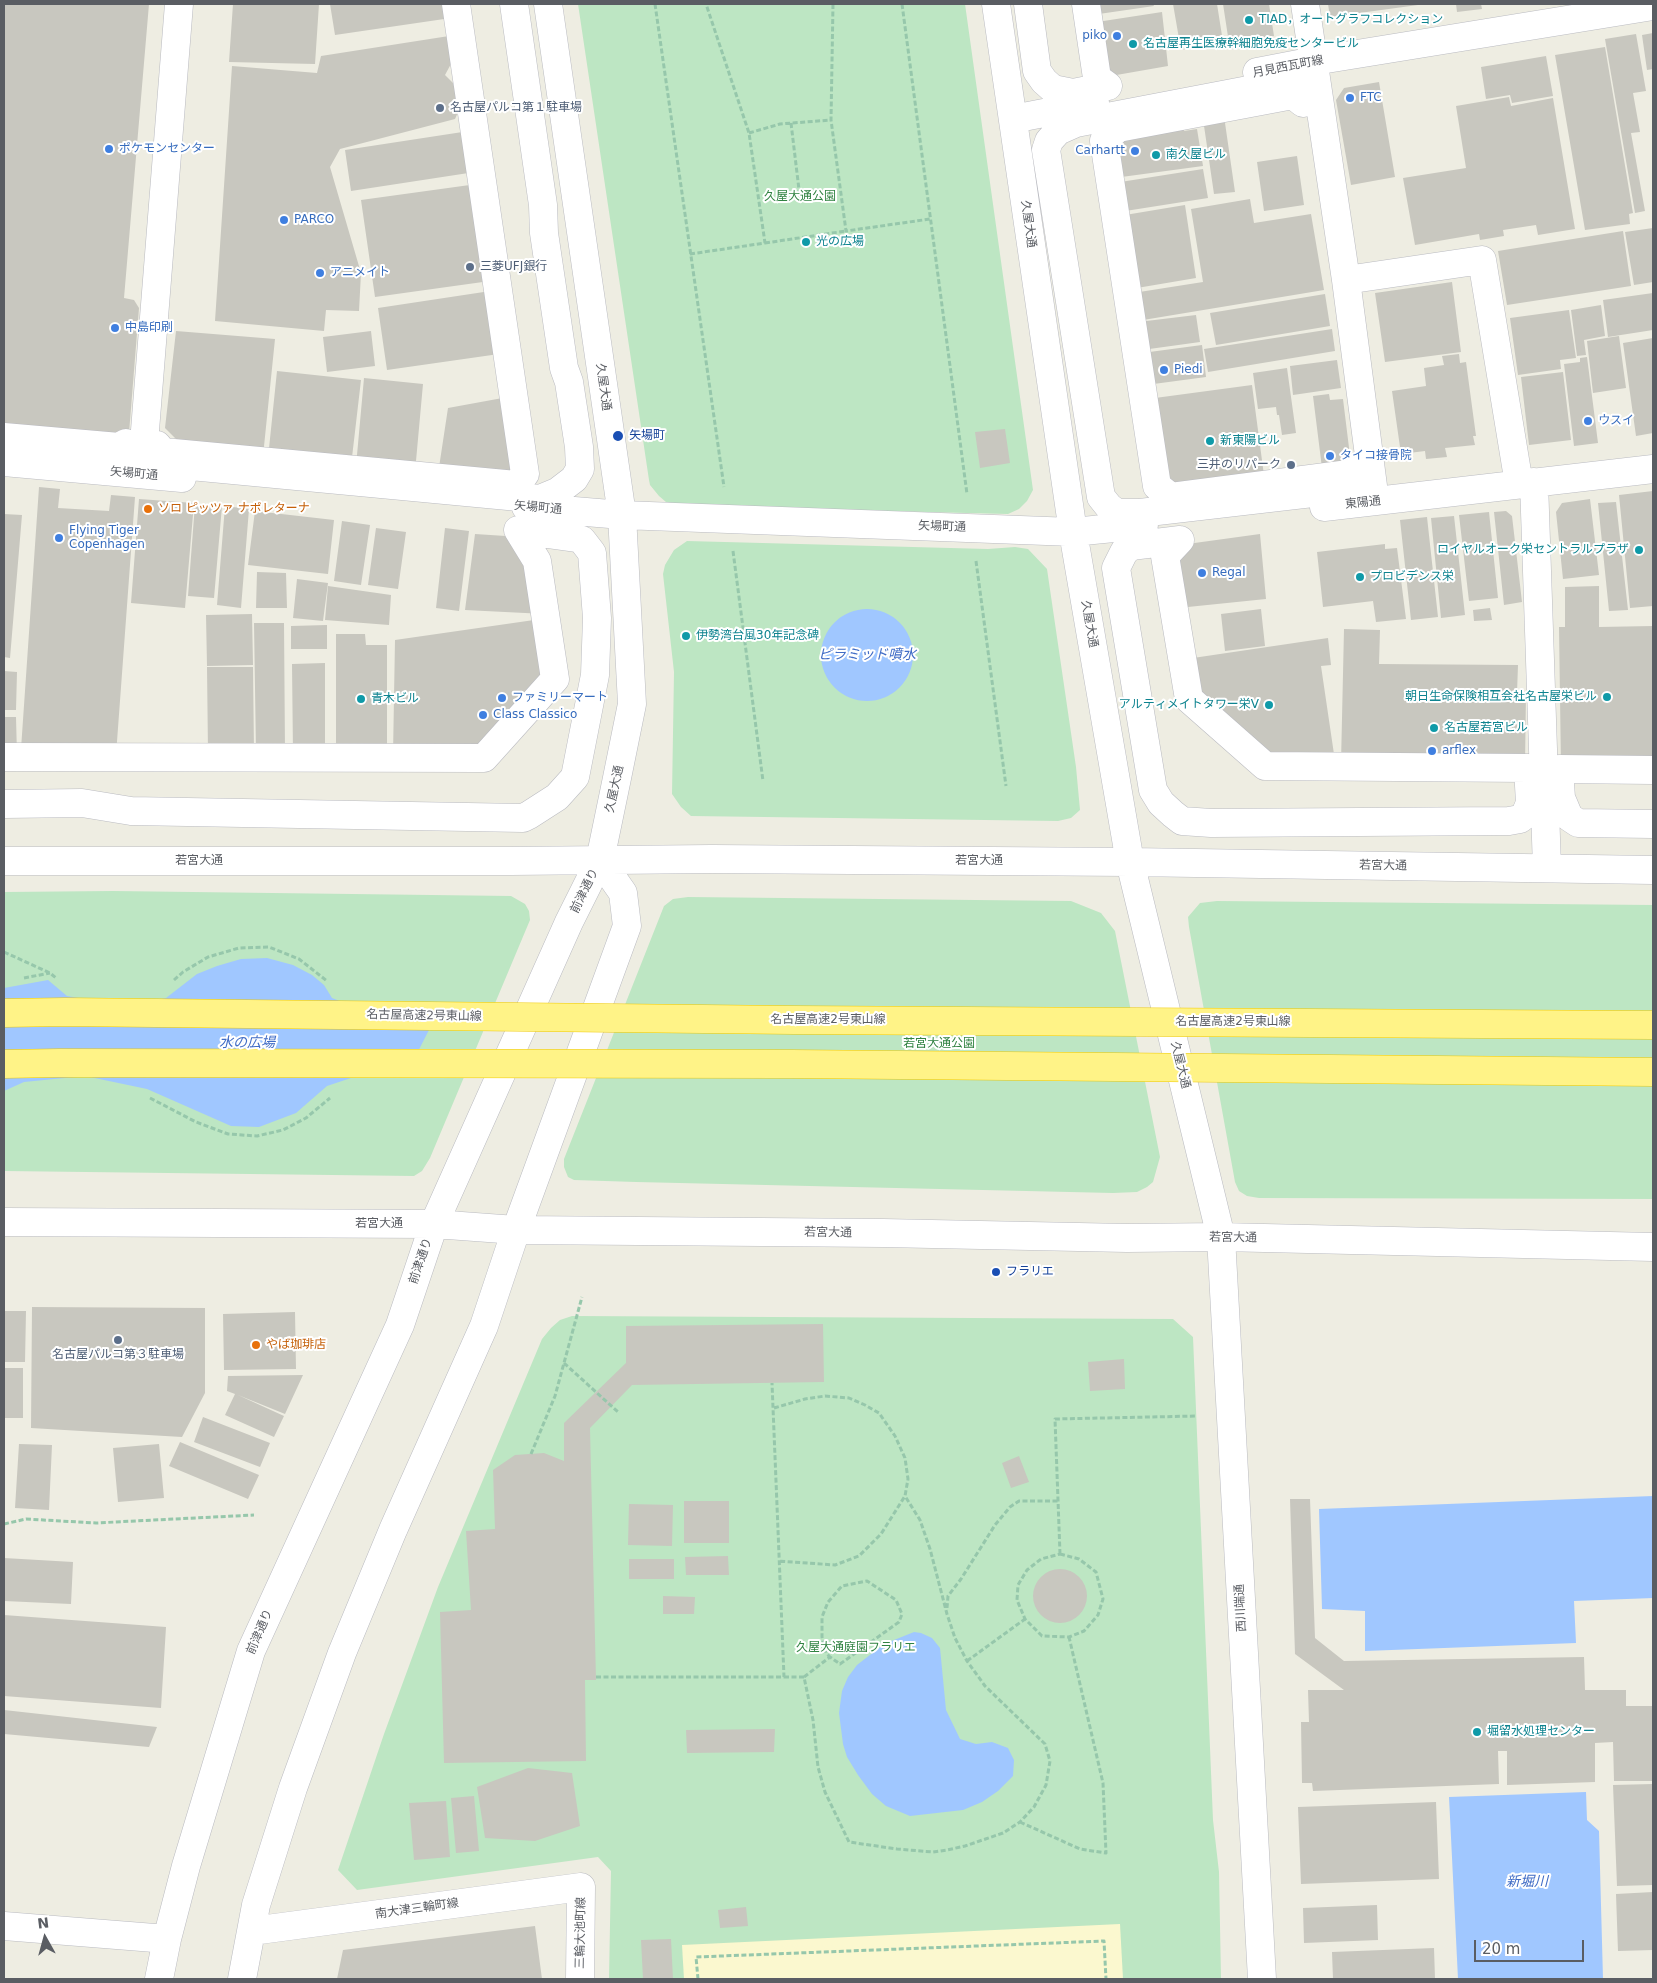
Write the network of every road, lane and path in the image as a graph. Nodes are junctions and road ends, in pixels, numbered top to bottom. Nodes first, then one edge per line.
1 (179, 4) edge
2 (456, 4) edge
3 (514, 4) edge
4 (548, 4) edge
5 (655, 4) edge
6 (706, 4) edge
7 (833, 4) edge
8 (902, 4) edge
9 (996, 4) edge
10 (1028, 4) edge
11 (1086, 4) edge
12 (1305, 4) edge
13 (1653, 6) edge
14 (1314, 61) junction
15 (1013, 119) junction
16 (831, 120) junction
17 (791, 123) junction
18 (749, 133) junction
19 (1104, 141) joint
20 (800, 198) dead end
21 (930, 219) junction
22 (846, 231) junction
23 (765, 243) junction
24 (690, 254) junction
25 (1346, 280) junction
26 (4, 437) edge
27 (4, 450) edge
28 (4, 462) edge
29 (1653, 469) edge
30 (141, 474) junction
31 (1527, 483) junction
32 (725, 492) dead end
33 (967, 497) dead end
34 (1375, 502) junction
35 (622, 516) junction
36 (1073, 532) junction
37 (1180, 540) joint
38 (733, 549) dead end
39 (975, 555) dead end
40 (4, 757) edge
41 (1653, 770) edge
42 (763, 781) dead end
43 (1006, 786) dead end
44 (4, 804) edge
45 (1653, 824) edge
46 (600, 860) junction
47 (4, 861) edge
48 (1130, 862) junction
49 (1547, 868) junction
50 (1653, 870) edge
51 (4, 1013) edge
52 (1653, 1025) edge
53 (4, 1064) edge
54 (1653, 1072) edge
55 (144, 1094) dead end
56 (334, 1095) dead end
57 (4, 1222) edge
58 (434, 1224) junction
59 (516, 1230) junction
60 (1221, 1237) junction
61 (1653, 1247) edge
62 (582, 1297) dead end
63 (564, 1363) junction
64 (772, 1383) dead end
65 (774, 1408) junction
66 (618, 1412) dead end
67 (1204, 1415) dead end
68 (531, 1454) dead end
69 (905, 1496) junction
70 (1059, 1501) junction
71 (254, 1515) dead end
72 (4, 1524) edge
73 (1060, 1554) junction
74 (778, 1561) junction
75 (947, 1614) junction
76 (1025, 1619) junction
77 (1070, 1637) junction
78 (830, 1657) junction
79 (967, 1661) junction
80 (596, 1677) dead end
81 (784, 1677) junction
82 (804, 1677) junction
83 (1020, 1822) junction
84 (581, 1887) joint
85 (4, 1926) edge
86 (252, 1931) junction
87 (167, 1939) junction
88 (159, 1979) edge
89 (242, 1979) edge
90 (580, 1979) edge
91 (698, 1979) edge
92 (1106, 1979) edge
93 (1262, 1979) edge

1 - 30 street
2 - 3 street
4 - 35 street, 久屋大通
5 - 24 path
6 - 18 path
7 - 16 path
8 - 21 path
9 - 15 street, 久屋大通
10 - 11 street
12 - 14 street
13 - 14 street, 月見西瓦町線
14 - 15 street, 月見西瓦町線
14 - 25 street
15 - 36 street, 久屋大通
16 - 17 path
16 - 22 path
17 - 18 path
17 - 20 path
18 - 23 path
19 - 19 street
21 - 22 path
21 - 33 path
22 - 23 path
23 - 24 path
24 - 32 path
25 - 31 street
25 - 34 street
26 - 27 street
28 - 30 street, 矢場町通
29 - 31 street, 東陽通
30 - 35 street, 矢場町通
31 - 34 street, 東陽通
31 - 49 street
34 - 36 street, 東陽通
35 - 36 street, 矢場町通
35 - 46 street, 久屋大通
36 - 48 street, 久屋大通
37 - 37 street
38 - 42 path
39 - 43 path
40 - 44 street
41 - 45 street
46 - 47 street, 若宮大通
46 - 48 street, 若宮大通
46 - 58 street, 前津通り
46 - 59 street, 前津通り
48 - 49 street, 若宮大通
48 - 60 street, 久屋大通
49 - 50 street, 若宮大通
51 - 52 highway, 名古屋高速2号東山線, bridge
53 - 54 highway, bridge
55 - 56 path
57 - 58 street, 若宮大通
58 - 59 street, 若宮大通
58 - 87 street, 前津通り
59 - 60 street, 若宮大通
59 - 86 street, 前津通り
60 - 61 street, 若宮大通
60 - 93 street, 西川端通
62 - 63 path
63 - 66 path
63 - 68 path
64 - 65 path
65 - 69 path
65 - 74 path
67 - 70 path
69 - 74 path
69 - 75 path
70 - 73 path
70 - 75 path
71 - 72 path
73 - 76 path
73 - 77 path
74 - 81 path
75 - 79 path
76 - 77 path
76 - 79 path
77 - 83 path
78 - 78 path
78 - 82 path
79 - 83 path
80 - 81 path
81 - 82 path
82 - 83 path
84 - 86 street, 南大津三輪町線
84 - 90 street, 三輪大池町線
85 - 87 street
86 - 89 street, 前津通り
87 - 88 street, 前津通り
91 - 92 path

